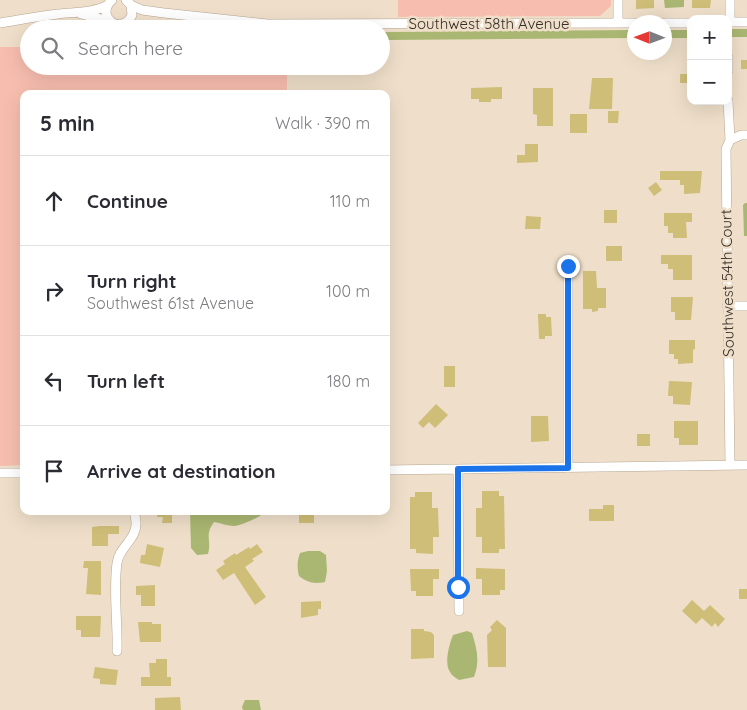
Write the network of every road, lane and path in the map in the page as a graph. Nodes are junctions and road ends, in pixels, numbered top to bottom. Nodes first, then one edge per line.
1 (618, 0) edge
2 (730, 0) edge
3 (110, 2) edge
4 (128, 3) edge
5 (76, 13) junction
6 (164, 13) junction
7 (729, 15) edge
8 (105, 20) edge
9 (108, 20) edge
10 (130, 20) joint
11 (230, 20) edge
12 (732, 22) edge
13 (747, 22) edge
14 (0, 23) edge
15 (618, 23) junction
16 (627, 23) edge
17 (672, 23) edge
18 (687, 23) edge
19 (390, 24) edge
20 (728, 105) edge
21 (747, 135) edge
22 (730, 140) junction
23 (568, 266) dead end
24 (727, 306) junction
25 (747, 306) edge
26 (730, 465) junction
27 (747, 465) edge
28 (568, 468) junction
29 (458, 469) junction
30 (390, 470) edge
31 (0, 473) edge
32 (20, 473) edge
33 (135, 515) edge
34 (459, 610) dead end
35 (117, 651) dead end

1 - 15 street
2 - 7 street
3 - 5 street
3 - 9 street
4 - 6 street, Southwest 58th Avenue
4 - 10 street
5 - 8 street
5 - 14 street
6 - 10 street, Southwest 58th Avenue
6 - 11 street, Southwest 58th Avenue
12 - 13 street
15 - 16 street, Southwest 58th Avenue
15 - 19 street, Southwest 58th Avenue
17 - 18 street
20 - 22 street, Southwest 54th Court
21 - 22 street
22 - 24 street, Southwest 54th Court
23 - 28 street
24 - 25 street
24 - 26 street, Southwest 54th Court
26 - 27 street
26 - 28 street
28 - 29 street
29 - 30 street
29 - 34 street
31 - 32 street
33 - 35 street

